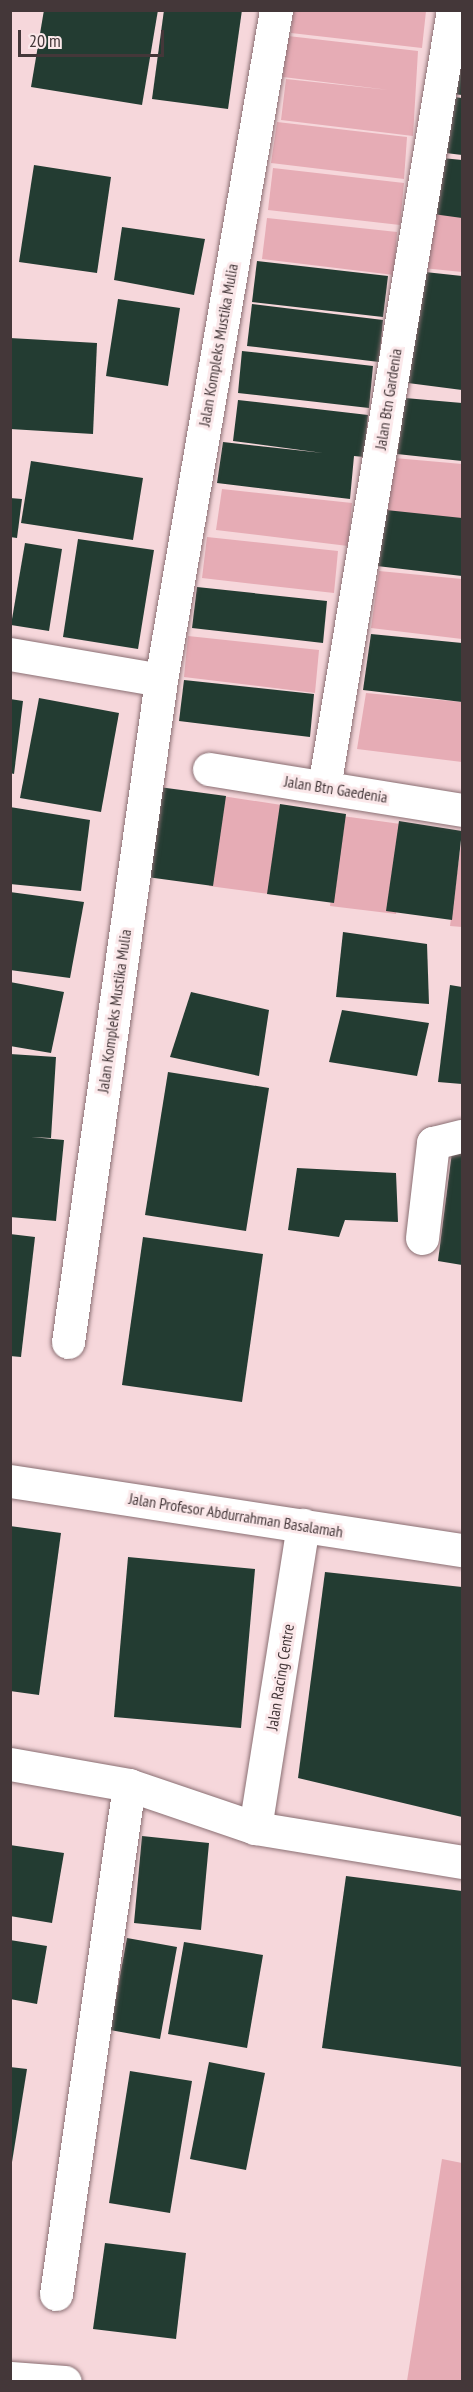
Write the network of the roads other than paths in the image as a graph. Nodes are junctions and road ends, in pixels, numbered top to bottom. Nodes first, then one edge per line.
1 (276, 10) edge
2 (453, 10) edge
3 (10, 654) edge
4 (161, 680) junction
5 (209, 769) dead end
6 (324, 787) junction
7 (462, 810) edge
8 (462, 1136) edge
9 (422, 1238) dead end
10 (68, 1342) dead end
11 (10, 1480) edge
12 (303, 1525) junction
13 (462, 1550) edge
14 (10, 1764) edge
15 (129, 1785) junction
16 (255, 1828) junction
17 (462, 1862) edge
18 (56, 2294) dead end
19 (10, 2378) edge
20 (65, 2382) edge

1 - 4 street, Jalan Kompleks Mustika Mulia
2 - 6 street, Jalan Btn Gardenia
3 - 4 street
4 - 10 street, Jalan Kompleks Mustika Mulia
5 - 6 street, Jalan Btn Gaedenia
6 - 7 street, Jalan Btn Gaedenia
8 - 9 street
11 - 12 street, Jalan Profesor Abdurrahman Basalamah
12 - 13 street, Jalan Profesor Abdurrahman Basalamah
12 - 16 street, Jalan Racing Centre
14 - 15 street
15 - 16 street
15 - 18 street
16 - 17 street
19 - 20 street

